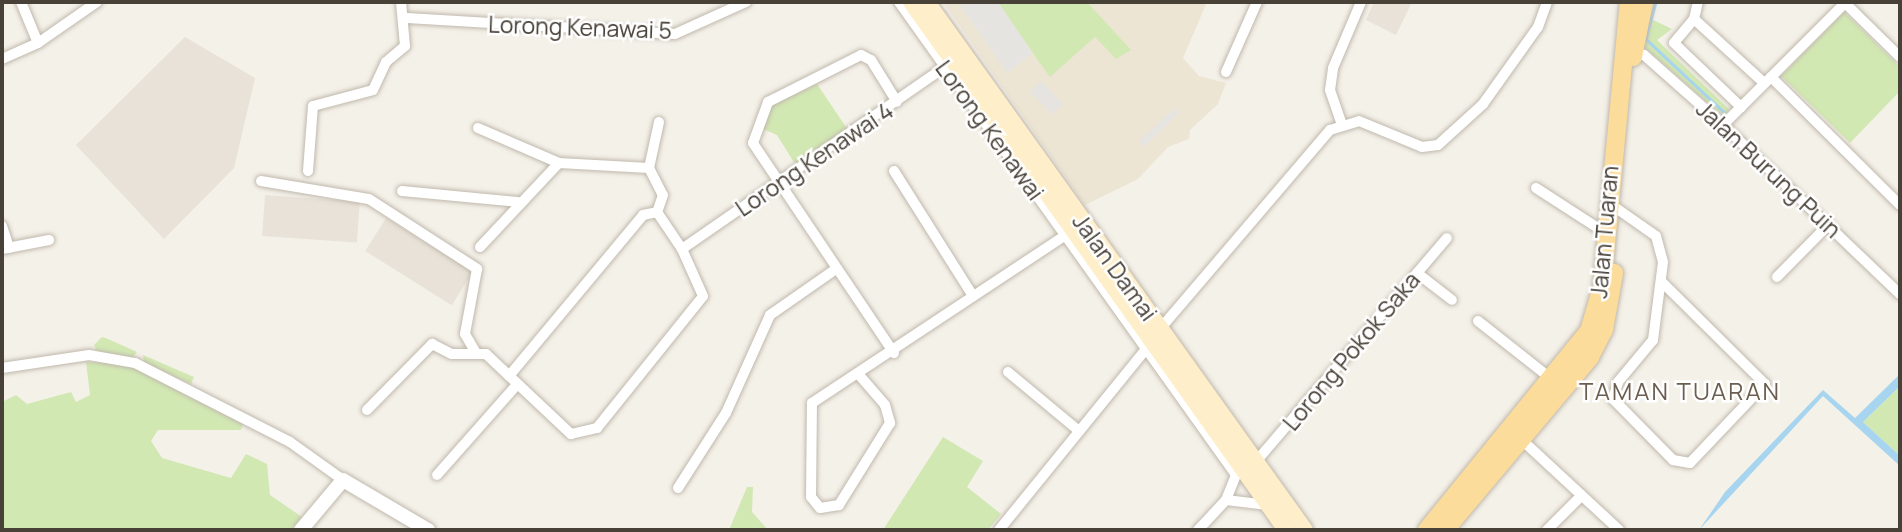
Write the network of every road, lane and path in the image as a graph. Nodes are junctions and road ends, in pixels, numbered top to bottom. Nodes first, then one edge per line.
1 (21, 2) edge
2 (97, 2) edge
3 (401, 2) edge
4 (747, 2) edge
5 (899, 2) edge
6 (911, 2) edge
7 (927, 2) edge
8 (1257, 2) edge
9 (1361, 2) edge
10 (1547, 2) edge
11 (1629, 2) edge
12 (1644, 2) edge
13 (1698, 2) edge
14 (1845, 2) edge
15 (407, 18) junction
16 (1694, 19) junction
17 (38, 44) junction
18 (1633, 52) junction
19 (1900, 57) edge
20 (2, 59) edge
21 (945, 67) junction
22 (1226, 72) dead end
23 (1768, 80) junction
24 (897, 102) junction
25 (1741, 107) junction
26 (659, 122) dead end
27 (1341, 122) junction
28 (1723, 125) junction
29 (478, 128) dead end
30 (559, 163) junction
31 (649, 168) junction
32 (308, 170) dead end
33 (894, 171) dead end
34 (261, 181) dead end
35 (779, 181) junction
36 (1536, 188) dead end
37 (402, 191) dead end
38 (519, 202) junction
39 (1900, 205) edge
40 (1616, 208) junction
41 (657, 212) junction
42 (1829, 223) junction
43 (2, 226) edge
44 (1607, 234) junction
45 (1066, 235) junction
46 (1447, 238) dead end
47 (49, 240) dead end
48 (480, 247) dead end
49 (5, 248) edge
50 (682, 249) junction
51 (836, 269) junction
52 (1417, 273) junction
53 (1777, 277) dead end
54 (1662, 283) junction
55 (1900, 294) edge
56 (972, 296) junction
57 (1452, 300) dead end
58 (1478, 321) dead end
59 (1160, 329) junction
60 (1146, 349) junction
61 (476, 353) junction
62 (894, 353) junction
63 (2, 368) edge
64 (1009, 372) dead end
65 (509, 376) junction
66 (860, 376) junction
67 (1554, 381) junction
68 (514, 388) junction
69 (367, 410) dead end
70 (1079, 431) junction
71 (1523, 441) junction
72 (1254, 464) junction
73 (437, 475) dead end
74 (343, 480) junction
75 (678, 488) dead end
76 (1581, 495) junction
77 (1226, 500) junction
78 (1268, 505) junction
79 (301, 530) edge
80 (428, 530) edge
81 (999, 530) edge
82 (1198, 530) edge
83 (1286, 530) edge
84 (1305, 530) edge
85 (1427, 530) edge
86 (1445, 530) edge
87 (1548, 530) edge
88 (1619, 530) edge

1 - 17 street
2 - 17 street
3 - 15 street
4 - 15 street, Lorong Kenawai 5
5 - 21 street, Lorong Kenawai
6 - 78 main road, Jalan Damai
7 - 59 main road, Jalan Damai
8 - 22 street
9 - 27 street
10 - 27 street
11 - 44 main road, Jalan Tuaran
12 - 18 main road, Jalan Tuaran
13 - 16 street
14 - 19 street
14 - 23 street
15 - 32 street
16 - 23 street
16 - 25 street
17 - 20 street
18 - 28 street, Jalan Burung Puin
18 - 40 main road, Jalan Tuaran
21 - 24 street, Lorong Kenawai 4
21 - 45 street, Lorong Kenawai
23 - 25 street
23 - 39 street
24 - 35 street, Lorong Kenawai 4
24 - 35 street
25 - 28 street
26 - 31 street
27 - 59 street
28 - 42 street, Jalan Burung Puin
29 - 30 street
30 - 31 street
30 - 38 street
31 - 41 street
33 - 56 street
34 - 61 street
35 - 50 street, Lorong Kenawai 4
35 - 51 street
36 - 44 street
37 - 38 street
38 - 48 street
40 - 54 street
40 - 71 main road, Jalan Tuaran
41 - 50 street
41 - 65 street
42 - 53 street
42 - 55 street, Jalan Burung Puin
43 - 49 street
44 - 67 main road, Jalan Tuaran
45 - 56 street
45 - 60 street, Lorong Kenawai
46 - 52 street, Lorong Pokok Saka
47 - 49 street
50 - 68 street
51 - 62 street
51 - 75 street
52 - 57 street
52 - 72 street, Lorong Pokok Saka
54 - 54 street
56 - 62 street
58 - 67 street
59 - 72 main road, Jalan Damai
60 - 70 street
60 - 77 street, Lorong Kenawai
61 - 65 street
61 - 69 street
62 - 66 street
63 - 74 street
64 - 70 street
65 - 68 street
66 - 66 street
67 - 85 main road, Jalan Tuaran
68 - 73 street
70 - 81 street
71 - 76 street
71 - 86 main road, Jalan Tuaran
72 - 84 main road, Jalan Damai
74 - 79 street
74 - 80 street
76 - 87 street
76 - 88 street
77 - 78 street
77 - 82 street
78 - 83 main road, Jalan Damai

